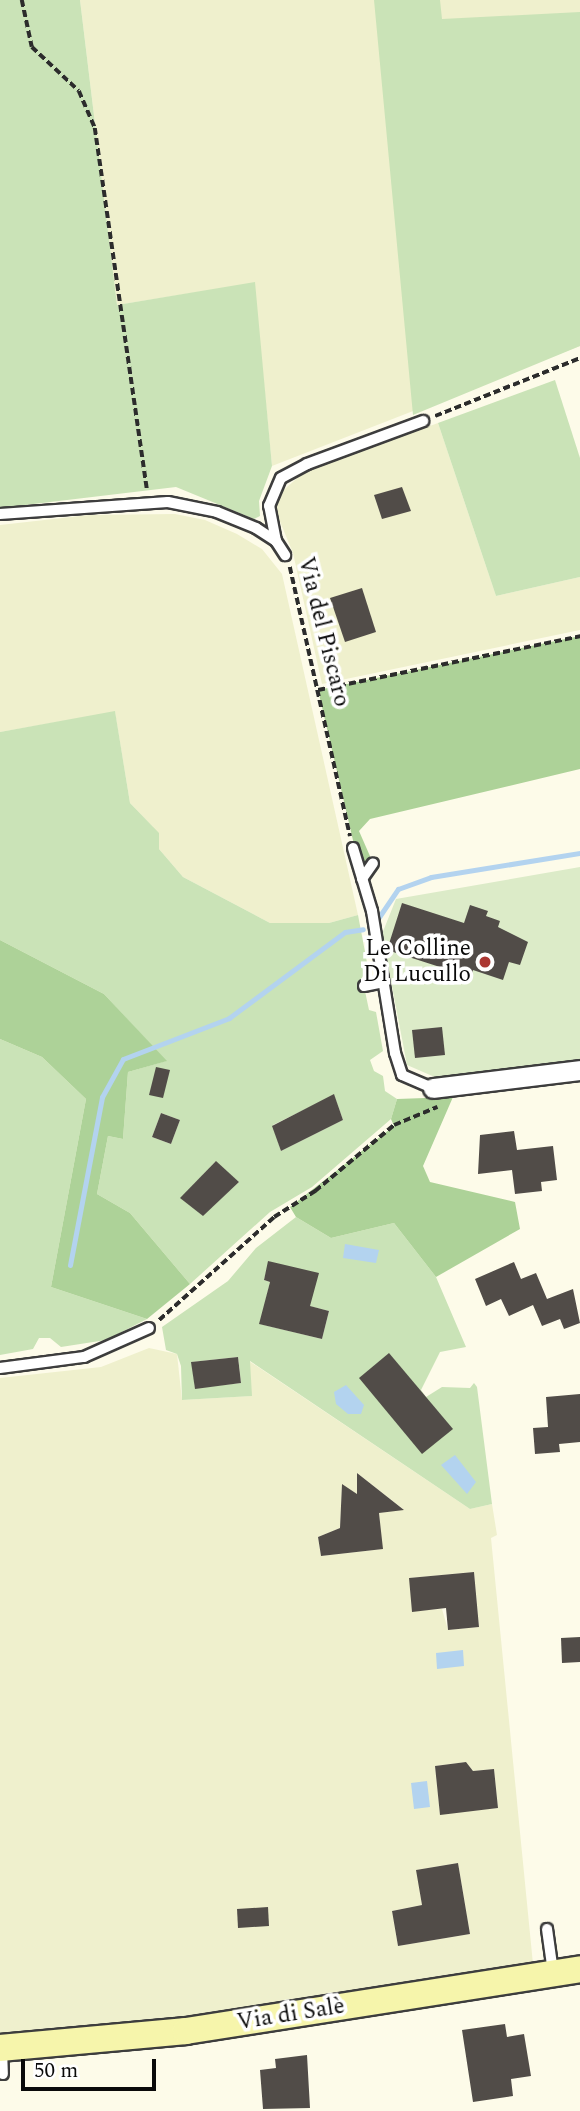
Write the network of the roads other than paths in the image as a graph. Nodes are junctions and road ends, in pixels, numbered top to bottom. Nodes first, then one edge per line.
1 (423, 421) road end
2 (0, 514) edge
3 (276, 541) junction
4 (285, 555) road end
5 (353, 848) road end
6 (373, 863) dead end
7 (362, 879) junction
8 (384, 982) junction
9 (364, 986) dead end
10 (580, 1070) edge
11 (441, 1087) joint
12 (149, 1328) road end
13 (0, 1368) edge
14 (547, 1928) dead end
15 (580, 1969) edge
16 (553, 1973) junction
17 (2, 2057) edge

1 - 3 lane
2 - 3 lane, Via del Piscaro
3 - 4 lane, Via del Piscaro
5 - 7 lane
6 - 7 lane
7 - 8 lane
8 - 9 lane
8 - 11 lane
10 - 11 street
12 - 13 lane
14 - 16 lane
15 - 16 main road, Via di Salè
16 - 17 main road, Via di Salè

